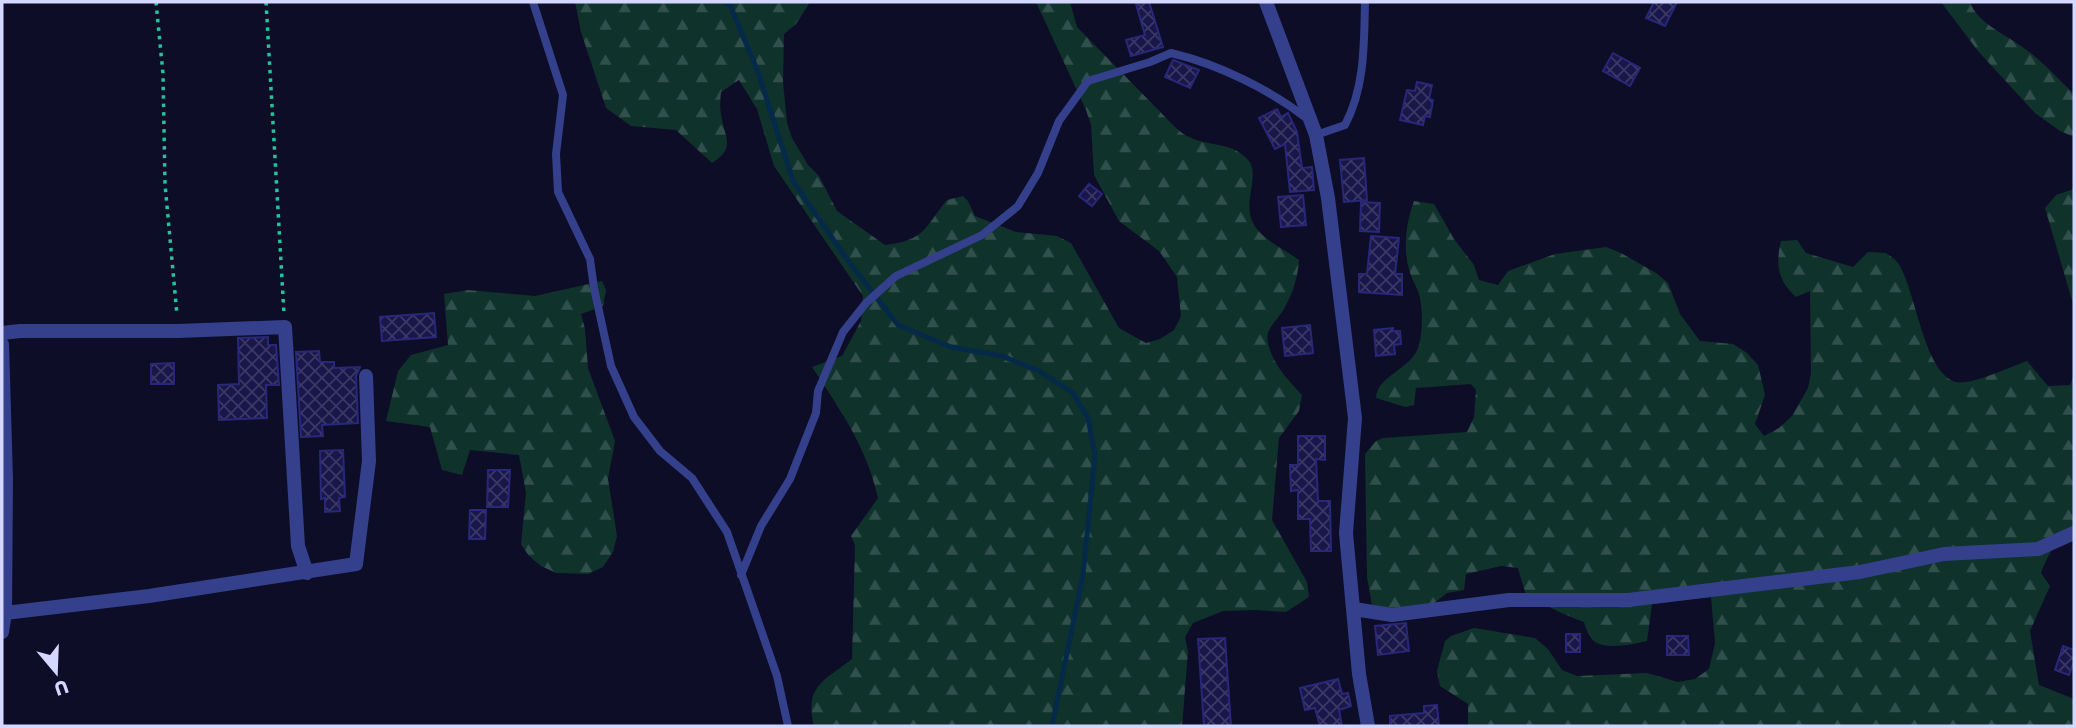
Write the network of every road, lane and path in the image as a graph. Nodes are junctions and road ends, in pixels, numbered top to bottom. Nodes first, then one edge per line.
1 (156, 2) edge
2 (266, 2) edge
3 (533, 2) edge
4 (1266, 2) edge
5 (1365, 2) edge
6 (1314, 128) junction
7 (285, 327) junction
8 (178, 331) junction
9 (2, 333) edge
10 (2, 344) edge
11 (366, 376) dead end
12 (2074, 533) edge
13 (307, 573) junction
14 (741, 575) junction
15 (1354, 609) junction
16 (3, 613) edge
17 (2, 632) edge
18 (788, 726) edge
19 (1368, 726) edge

1 - 8 path
2 - 7 path
3 - 14 lane
4 - 6 street
5 - 6 lane
6 - 14 lane
6 - 15 street
7 - 8 street
7 - 13 street
8 - 9 street
10 - 16 street
11 - 13 street
12 - 15 street
13 - 16 street
14 - 18 lane
15 - 19 street
16 - 17 street

